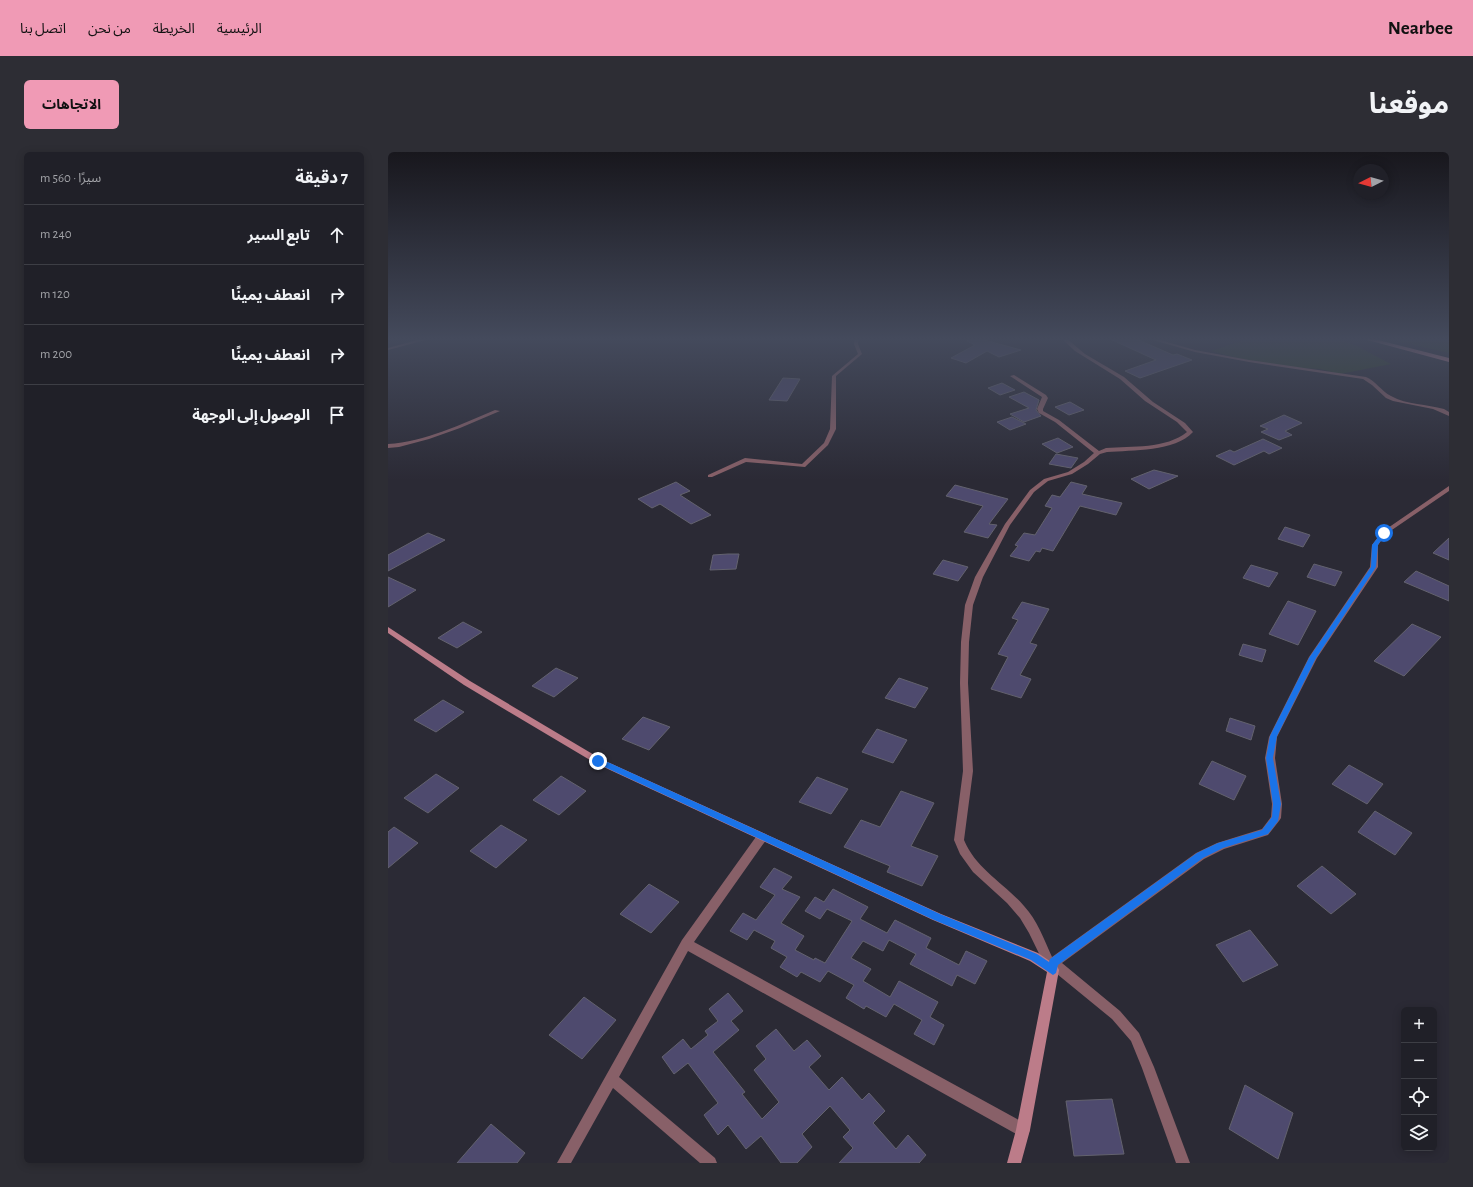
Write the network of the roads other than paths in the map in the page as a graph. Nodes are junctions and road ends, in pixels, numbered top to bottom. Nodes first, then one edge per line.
1 (834, 385) edge
2 (1027, 385) edge
3 (1130, 385) edge
4 (1376, 385) edge
5 (497, 412) dead end
6 (1449, 414) edge
7 (388, 446) edge
8 (1098, 453) junction
9 (710, 476) dead end
10 (1449, 488) edge
11 (388, 629) edge
12 (762, 837) junction
13 (686, 944) junction
14 (1053, 966) junction
15 (611, 1078) junction
16 (1023, 1130) junction
17 (564, 1163) edge
18 (710, 1163) edge
19 (1014, 1163) edge
20 (1183, 1163) edge

1 - 9 street
2 - 8 street
3 - 8 street
4 - 6 street
5 - 7 street
8 - 14 street
10 - 14 street
11 - 12 street
12 - 13 street
12 - 14 street
13 - 15 street
13 - 16 street
14 - 16 street
14 - 20 street
15 - 17 street
15 - 18 street
16 - 19 street

